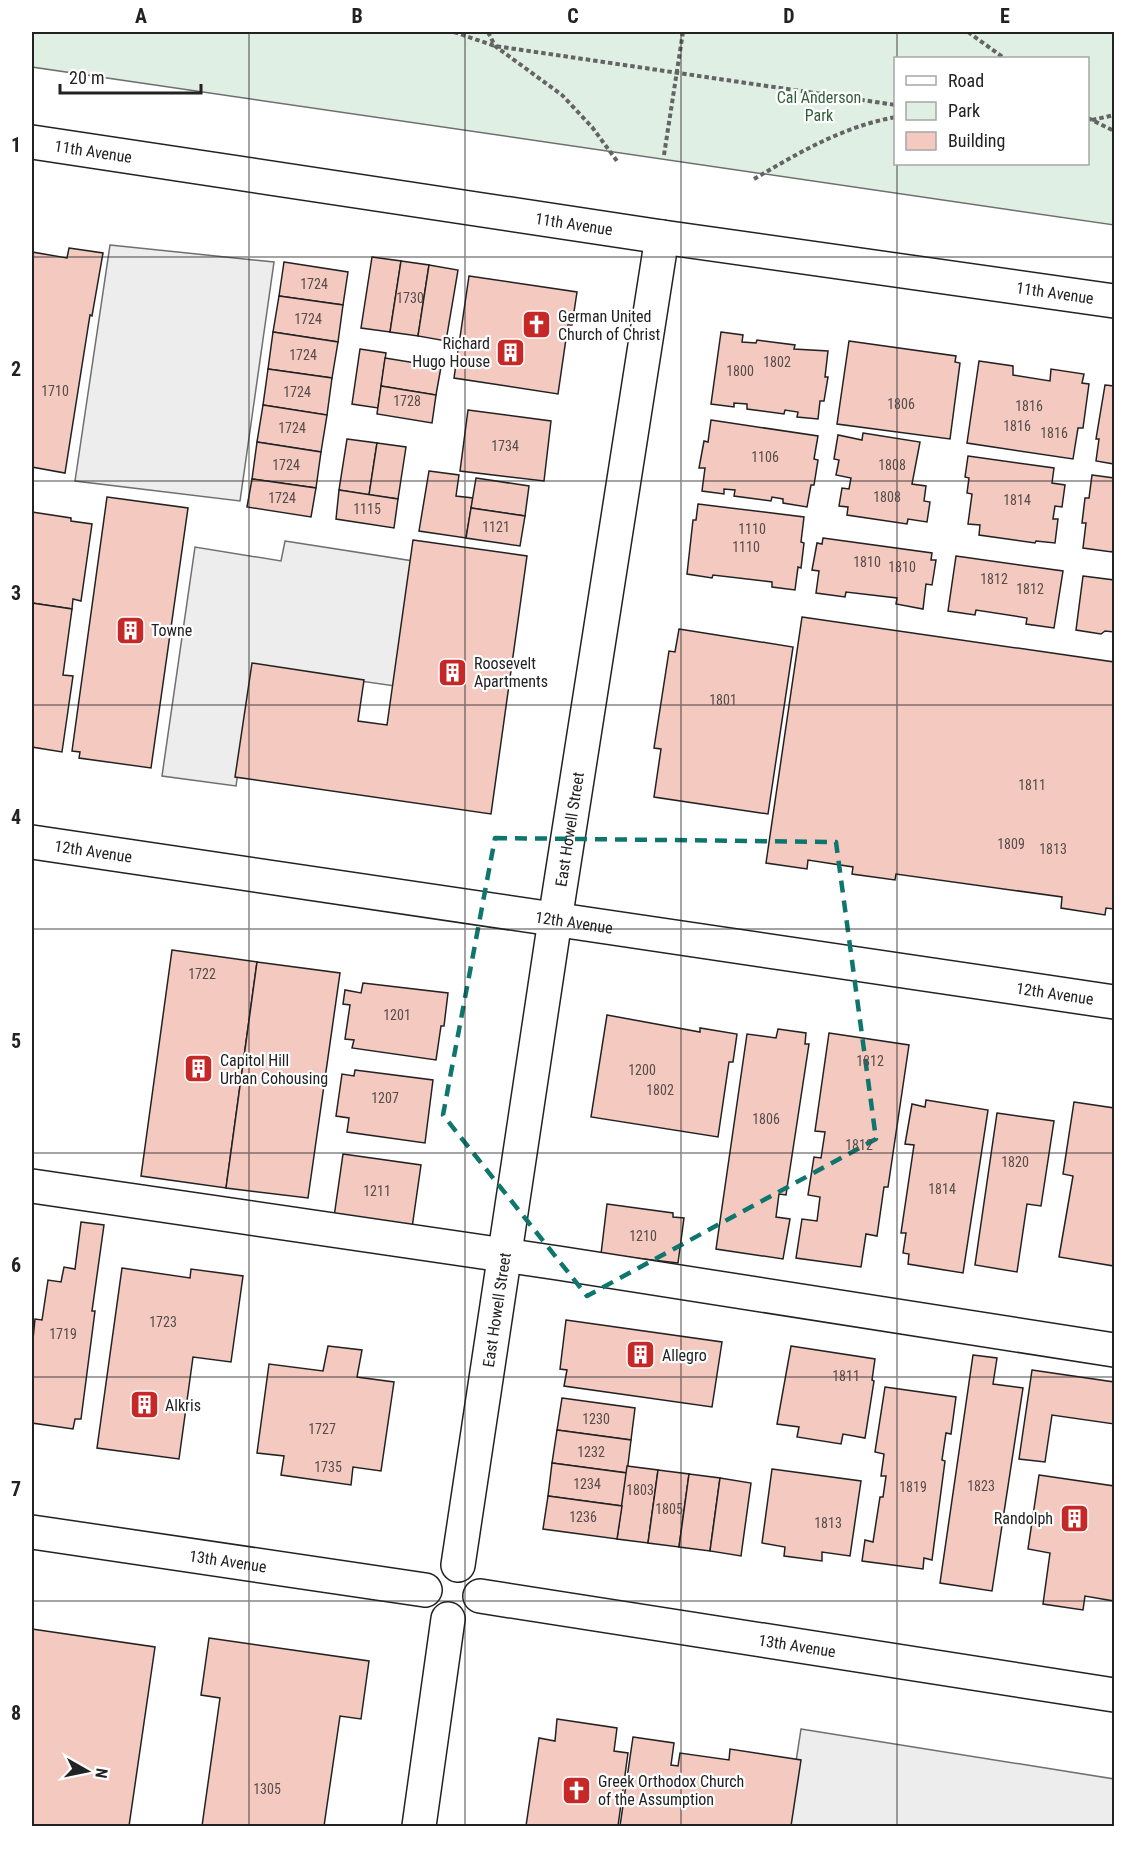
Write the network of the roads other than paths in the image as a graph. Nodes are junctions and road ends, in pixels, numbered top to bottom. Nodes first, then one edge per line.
1 (32, 142) edge
2 (662, 237) junction
3 (1114, 301) edge
4 (32, 842) edge
5 (555, 920) junction
6 (1114, 1002) edge
7 (32, 1186) edge
8 (506, 1255) junction
9 (1114, 1350) edge
10 (32, 1532) edge
11 (458, 1565) junction
12 (425, 1590) junction
13 (480, 1596) junction
14 (448, 1619) junction
15 (1114, 1695) edge
16 (419, 1827) edge

1 - 2 street, 11th Avenue
2 - 3 street, 11th Avenue
2 - 5 street, East Howell Street
4 - 5 street, 12th Avenue
5 - 6 street, 12th Avenue
5 - 8 street, East Howell Street
7 - 8 street
8 - 9 street
8 - 11 street, East Howell Street
10 - 12 street, 13th Avenue
11 - 12 street
11 - 13 street
12 - 14 street
13 - 14 street
13 - 15 street, 13th Avenue
14 - 16 street

